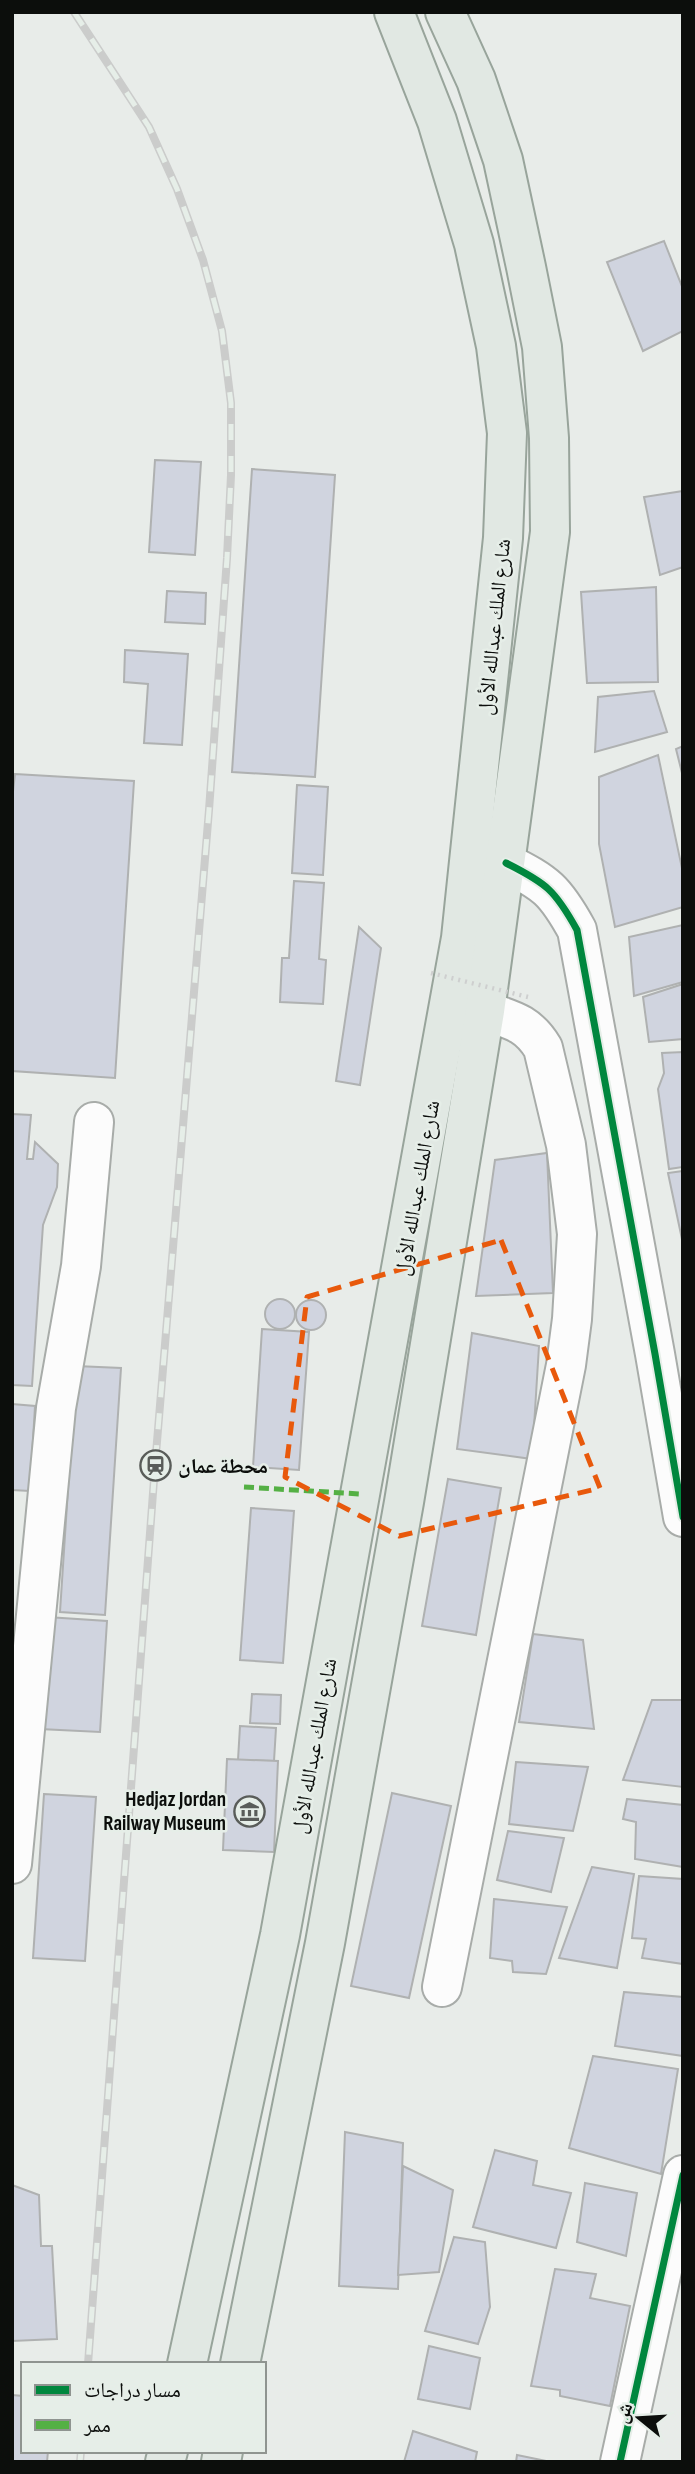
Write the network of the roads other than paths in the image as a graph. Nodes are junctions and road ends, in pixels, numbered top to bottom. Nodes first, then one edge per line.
1 (394, 12) edge
2 (445, 12) edge
3 (488, 859) junction
4 (485, 1011) junction
5 (94, 1122) dead end
6 (683, 1517) edge
7 (12, 1864) edge
8 (442, 1987) dead end
9 (683, 2175) edge
10 (187, 2362) edge
11 (240, 2362) edge
12 (620, 2462) edge

1 - 3 main road, شارع الملك عبدالله الأول
2 - 3 main road, شارع الملك عبدالله الأول
3 - 4 main road, شارع الملك عبدالله الأول
3 - 6 street
3 - 10 main road, شارع الملك عبدالله الأول
4 - 8 street
4 - 11 main road, شارع الملك عبدالله الأول
5 - 7 street
9 - 12 street

